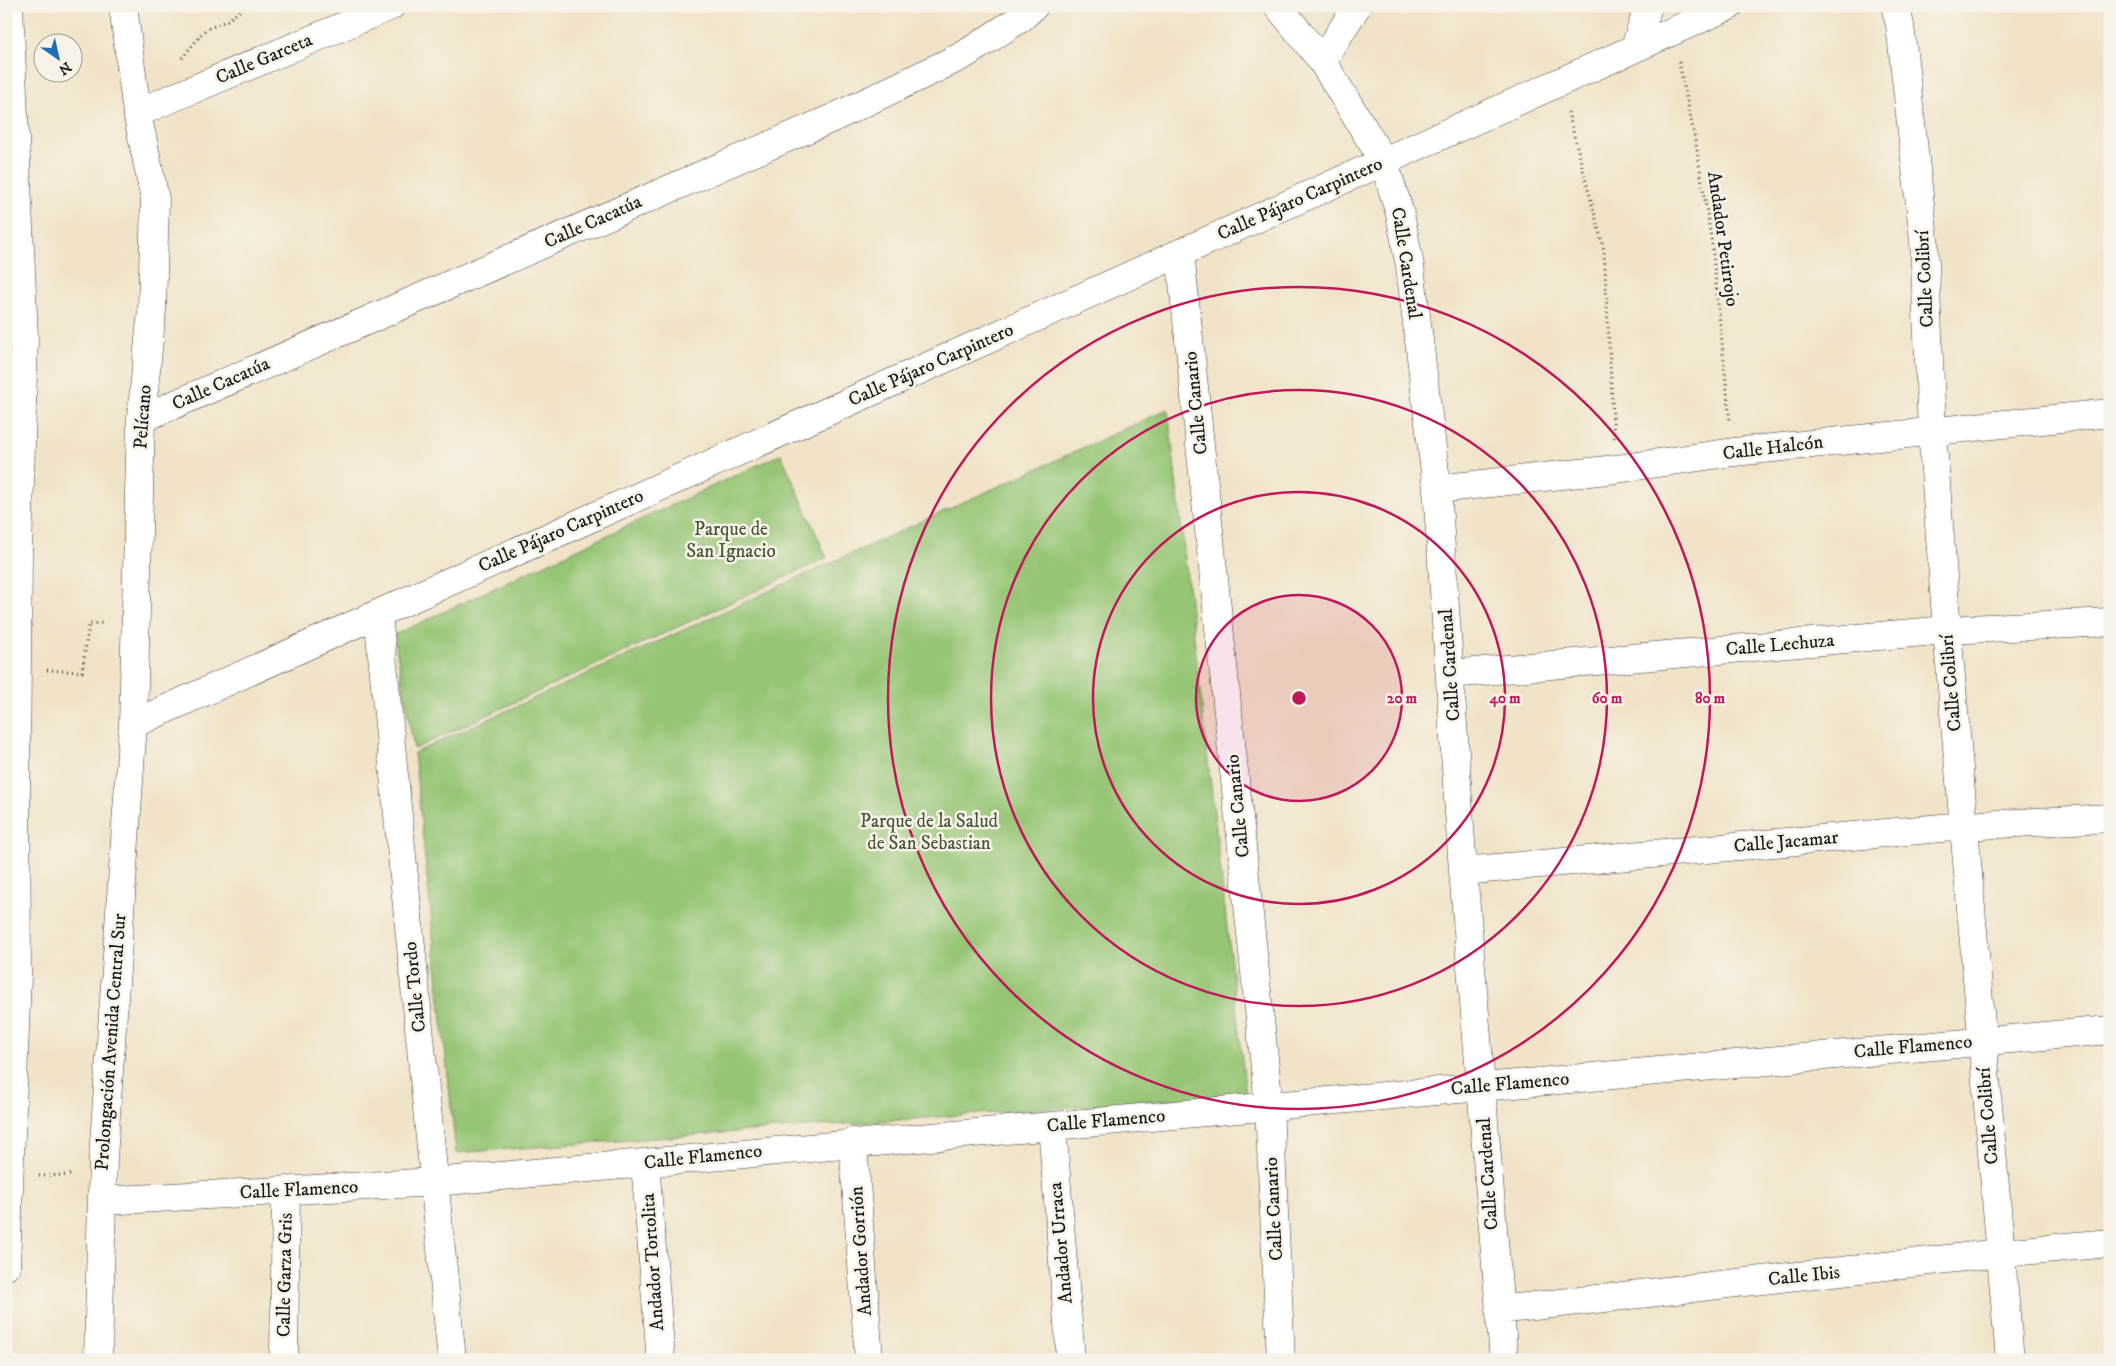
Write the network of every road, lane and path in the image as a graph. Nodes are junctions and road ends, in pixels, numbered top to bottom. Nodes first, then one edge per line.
1 (9, 6) edge
2 (123, 6) edge
3 (391, 6) edge
4 (1034, 6) edge
5 (1278, 6) edge
6 (1357, 6) edge
7 (1648, 6) edge
8 (1729, 6) edge
9 (1895, 6) edge
10 (1668, 33) junction
11 (1635, 48) junction
12 (1322, 61) junction
13 (1556, 84) junction
14 (137, 113) junction
15 (1384, 162) junction
16 (1180, 253) junction
17 (15, 339) edge
18 (2110, 413) edge
19 (141, 419) junction
20 (1932, 430) junction
21 (1734, 452) junction
22 (1616, 469) junction
23 (1437, 489) junction
24 (12, 552) edge
25 (378, 614) junction
26 (135, 621) junction
27 (2110, 622) edge
28 (1946, 630) junction
29 (1451, 674) junction
30 (45, 679) dead end
31 (132, 724) junction
32 (11, 767) edge
33 (2110, 818) edge
34 (1964, 826) junction
35 (1463, 871) junction
36 (12, 976) edge
37 (2110, 1030) edge
38 (1982, 1040) junction
39 (1481, 1086) junction
40 (1269, 1106) junction
41 (1052, 1126) junction
42 (854, 1142) junction
43 (645, 1163) junction
44 (8, 1178) edge
45 (435, 1182) junction
46 (286, 1190) junction
47 (102, 1201) junction
48 (2110, 1243) edge
49 (2000, 1254) junction
50 (6, 1266) edge
51 (1499, 1310) junction
52 (98, 1360) edge
53 (284, 1360) edge
54 (452, 1360) edge
55 (661, 1360) edge
56 (869, 1360) edge
57 (1071, 1360) edge
58 (1281, 1360) edge
59 (1504, 1360) edge
60 (2010, 1360) edge

1 - 17 street
2 - 14 street, Pelícano
3 - 14 street, Calle Garceta
4 - 19 street, Calle Cacatúa
5 - 12 street, Calle Cardenal
6 - 12 street
7 - 11 street
8 - 10 street, Calle Pájaro Carpintero
9 - 20 street, Calle Colibrí
10 - 11 street, Calle Pájaro Carpintero
10 - 21 path, Andador Petirrojo
11 - 13 street, Calle Pájaro Carpintero
12 - 15 street, Calle Cardenal
13 - 15 street, Calle Pájaro Carpintero
13 - 22 path
14 - 19 street, Pelícano
15 - 16 street, Calle Pájaro Carpintero
15 - 23 street, Calle Cardenal
16 - 25 street, Calle Pájaro Carpintero
16 - 40 street, Calle Canario
17 - 24 street
18 - 20 street, Calle Halcón
19 - 26 street, Pelícano
20 - 21 street, Calle Halcón
20 - 28 street, Calle Colibrí
21 - 22 street, Calle Halcón
22 - 23 street, Calle Halcón
23 - 29 street, Calle Cardenal
24 - 32 street
25 - 31 street, Calle Pájaro Carpintero
25 - 45 street, Calle Tordo
26 - 30 path
26 - 31 street, Pelícano
27 - 28 street, Calle Lechuza
28 - 29 street, Calle Lechuza
28 - 34 street, Calle Colibrí
29 - 35 street, Calle Cardenal
31 - 47 street, Prolongación Avenida Central Sur
32 - 36 street
33 - 34 street, Calle Jacamar
34 - 35 street, Calle Jacamar
34 - 38 street, Calle Colibrí
35 - 39 street, Calle Cardenal
36 - 44 street
37 - 38 street, Calle Flamenco
38 - 39 street, Calle Flamenco
38 - 49 street, Calle Colibrí
39 - 40 street, Calle Flamenco
39 - 51 street, Calle Cardenal
40 - 41 street, Calle Flamenco
40 - 58 street, Calle Canario
41 - 42 street, Calle Flamenco
41 - 57 street, Andador Urraca
42 - 43 street, Calle Flamenco
42 - 56 street, Andador Gorrión
43 - 45 street, Calle Flamenco
43 - 55 street, Andador Tortolita
44 - 50 street
45 - 46 street, Calle Flamenco
45 - 54 street, Calle Tordo
46 - 47 street, Calle Flamenco
46 - 53 street, Calle Garza Gris
47 - 52 street, Prolongación Avenida Central Sur
48 - 49 street, Calle Ibis
49 - 51 street, Calle Ibis
49 - 60 street, Calle Colibrí
51 - 59 street, Calle Cardenal

